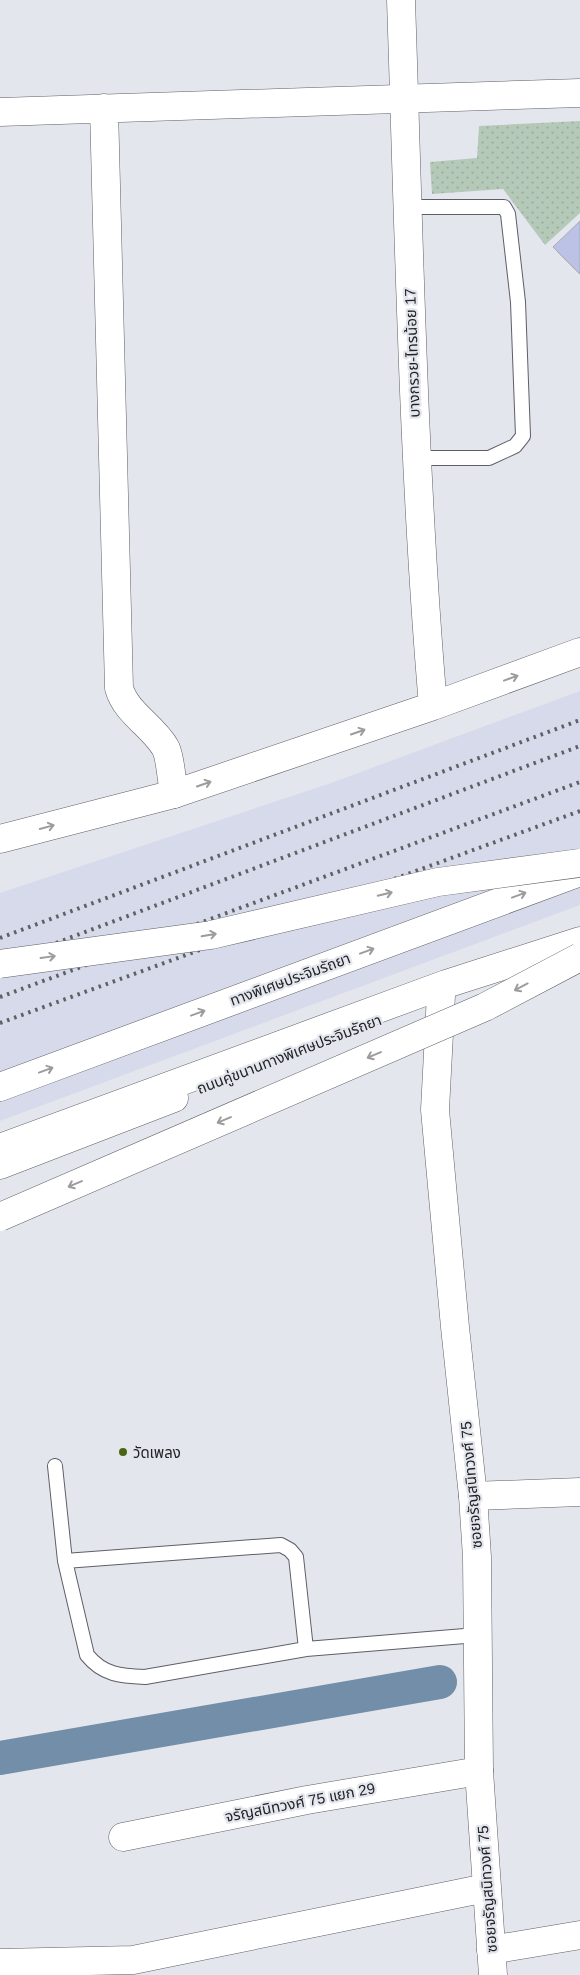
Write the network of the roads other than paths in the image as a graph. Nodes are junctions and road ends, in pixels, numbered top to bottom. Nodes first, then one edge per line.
1 (401, 0) edge
2 (580, 93) edge
3 (404, 98) junction
4 (104, 108) junction
5 (0, 112) edge
6 (407, 207) junction
7 (417, 458) junction
8 (580, 652) edge
9 (433, 706) junction
10 (174, 794) junction
11 (0, 839) edge
12 (580, 863) edge
13 (580, 872) edge
14 (580, 941) edge
15 (580, 946) edge
16 (580, 957) edge
17 (0, 964) edge
18 (441, 995) junction
19 (0, 1086) edge
20 (0, 1148) edge
21 (0, 1165) edge
22 (0, 1217) edge
23 (56, 1466) dead end
24 (580, 1492) edge
25 (473, 1496) junction
26 (65, 1561) junction
27 (477, 1635) junction
28 (306, 1649) junction
29 (479, 1771) junction
30 (122, 1837) dead end
31 (486, 1888) junction
32 (580, 1935) edge
33 (0, 1963) edge
34 (492, 1963) edge

1 - 3 main road, บางกรวย-ไทรน้อย 17
2 - 3 main road
3 - 4 main road
3 - 6 main road, บางกรวย-ไทรน้อย 17
4 - 5 main road
4 - 10 main road
6 - 7 main road, บางกรวย-ไทรน้อย 17
6 - 7 lane
7 - 9 main road, บางกรวย-ไทรน้อย 17
9 -> 8 main road
10 -> 9 main road
11 -> 10 main road
17 -> 12 main road, bridge
19 -> 13 main road, ทางพิเศษประจิมรัถยา
14 - 20 main road
15 - 18 main road, ถนนคู่ขนานทางพิเศษประจิมรัถยา
16 -> 22 main road, bridge
18 - 21 main road, ถนนคู่ขนานทางพิเศษประจิมรัถยา
18 - 25 main road, ซอยจรัญสนิทวงศ์ 75
23 - 26 lane
24 - 25 main road
25 - 27 main road, ซอยจรัญสนิทวงศ์ 75
26 - 28 lane
26 - 28 lane
27 - 28 lane
27 - 29 main road, ซอยจรัญสนิทวงศ์ 75
29 - 30 main road, จรัญสนิทวงศ์ 75 แยก 29
29 - 31 main road, ซอยจรัญสนิทวงศ์ 75
31 - 33 main road
31 - 34 main road, ซอยจรัญสนิทวงศ์ 75
32 - 34 main road

